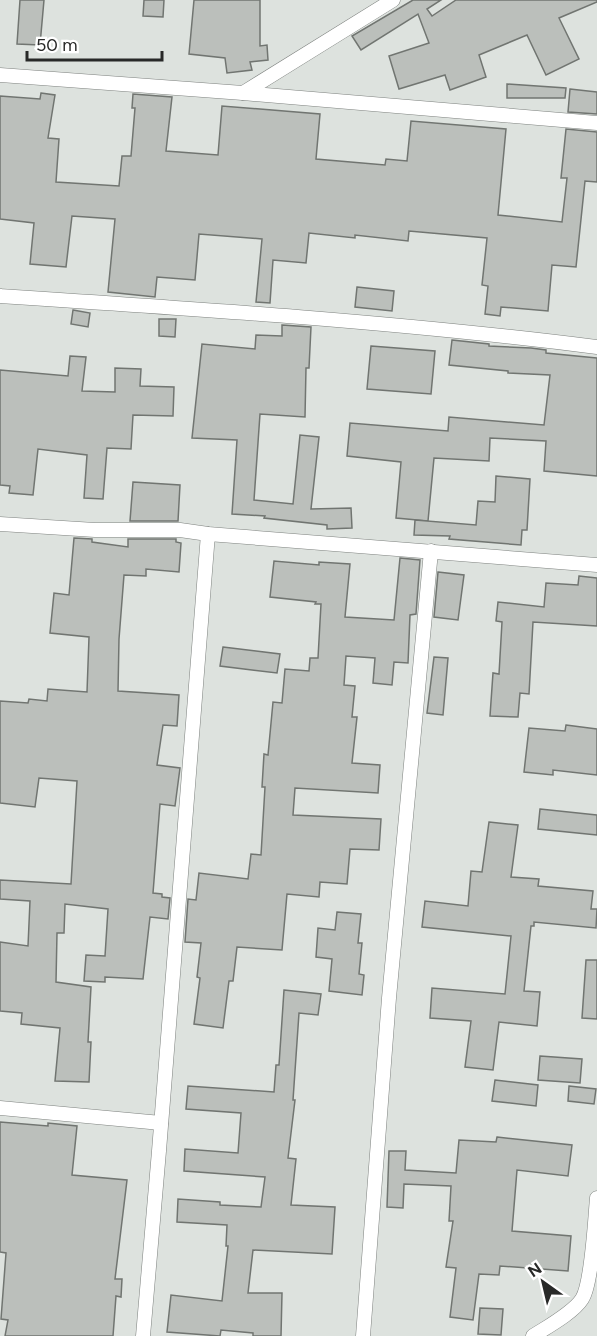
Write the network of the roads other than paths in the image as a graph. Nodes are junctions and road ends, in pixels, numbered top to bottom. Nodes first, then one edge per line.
1 (393, 0) edge
2 (0, 75) edge
3 (243, 93) junction
4 (597, 123) edge
5 (0, 296) edge
6 (597, 346) edge
7 (0, 524) edge
8 (208, 534) junction
9 (431, 551) junction
10 (597, 565) edge
11 (0, 1108) edge
12 (161, 1123) junction
13 (597, 1197) edge
14 (142, 1336) edge
15 (363, 1336) edge
16 (533, 1336) edge

1 - 3 street
2 - 3 street
3 - 4 street
5 - 6 street
7 - 8 street
8 - 9 street
8 - 12 street
9 - 10 street
9 - 15 street
11 - 12 street
12 - 14 street
13 - 16 street

